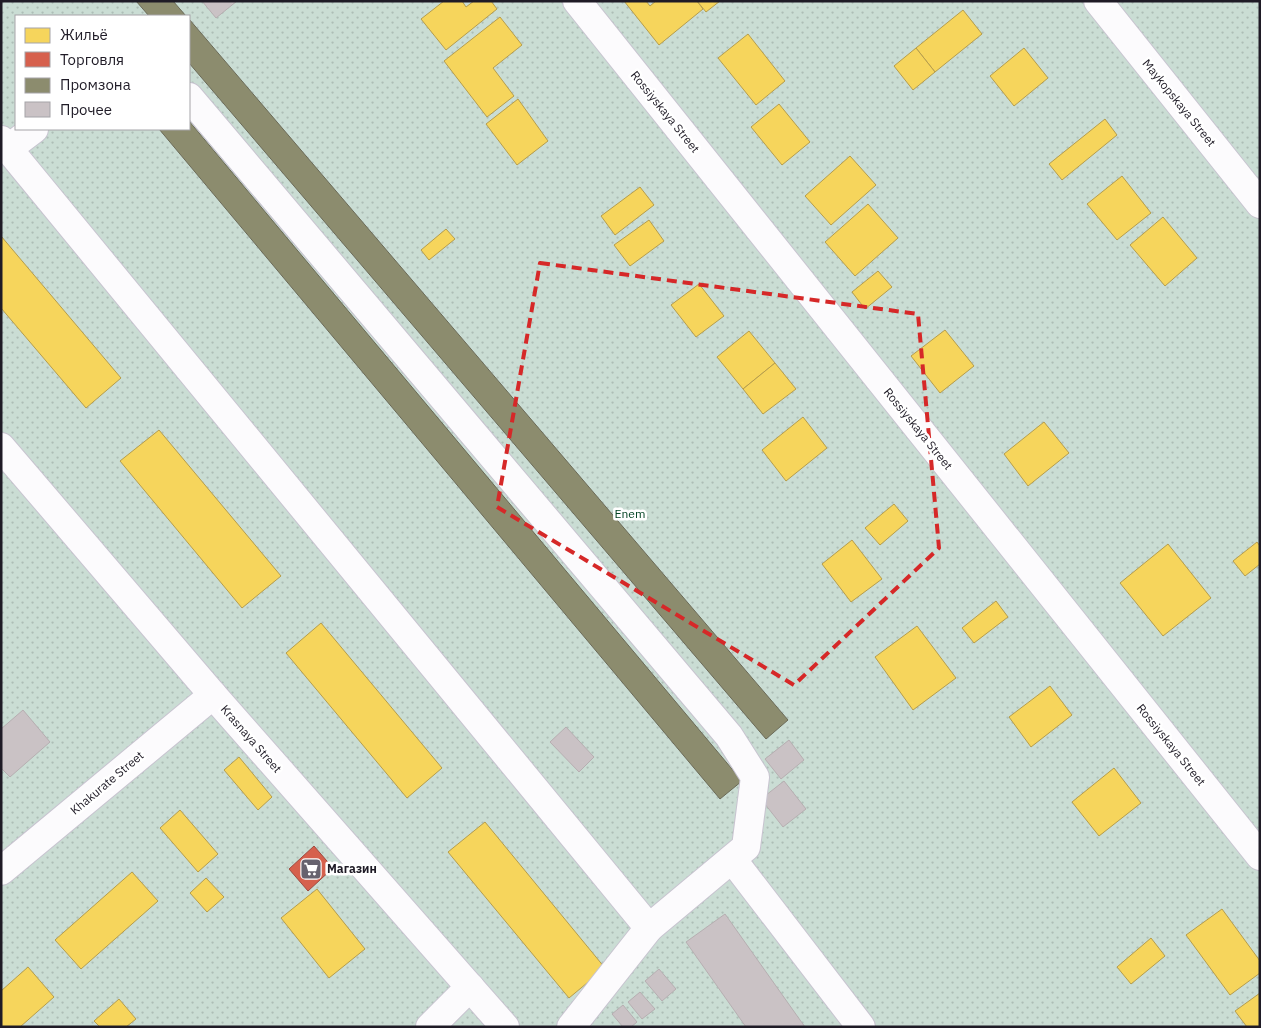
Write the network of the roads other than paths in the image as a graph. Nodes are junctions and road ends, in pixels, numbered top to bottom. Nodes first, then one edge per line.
1 (577, 1) edge
2 (1098, 1) edge
3 (190, 98) edge
4 (32, 130) edge
5 (5, 144) edge
6 (1260, 204) edge
7 (1, 446) edge
8 (213, 695) junction
9 (1260, 856) edge
10 (732, 859) junction
11 (1, 871) edge
12 (649, 928) junction
13 (470, 987) junction
14 (430, 1027) edge
15 (505, 1027) edge
16 (571, 1027) edge
17 (861, 1027) edge

1 - 9 street, Rossiyskaya Street
2 - 6 street, Maykopskaya Street
3 - 10 street
4 - 5 street
5 - 12 street
7 - 8 street, Krasnaya Street
8 - 11 street, Khakurate Street
8 - 13 street, Krasnaya Street
10 - 12 street
10 - 17 street
12 - 16 street
13 - 14 street
13 - 15 street, Krasnaya Street

